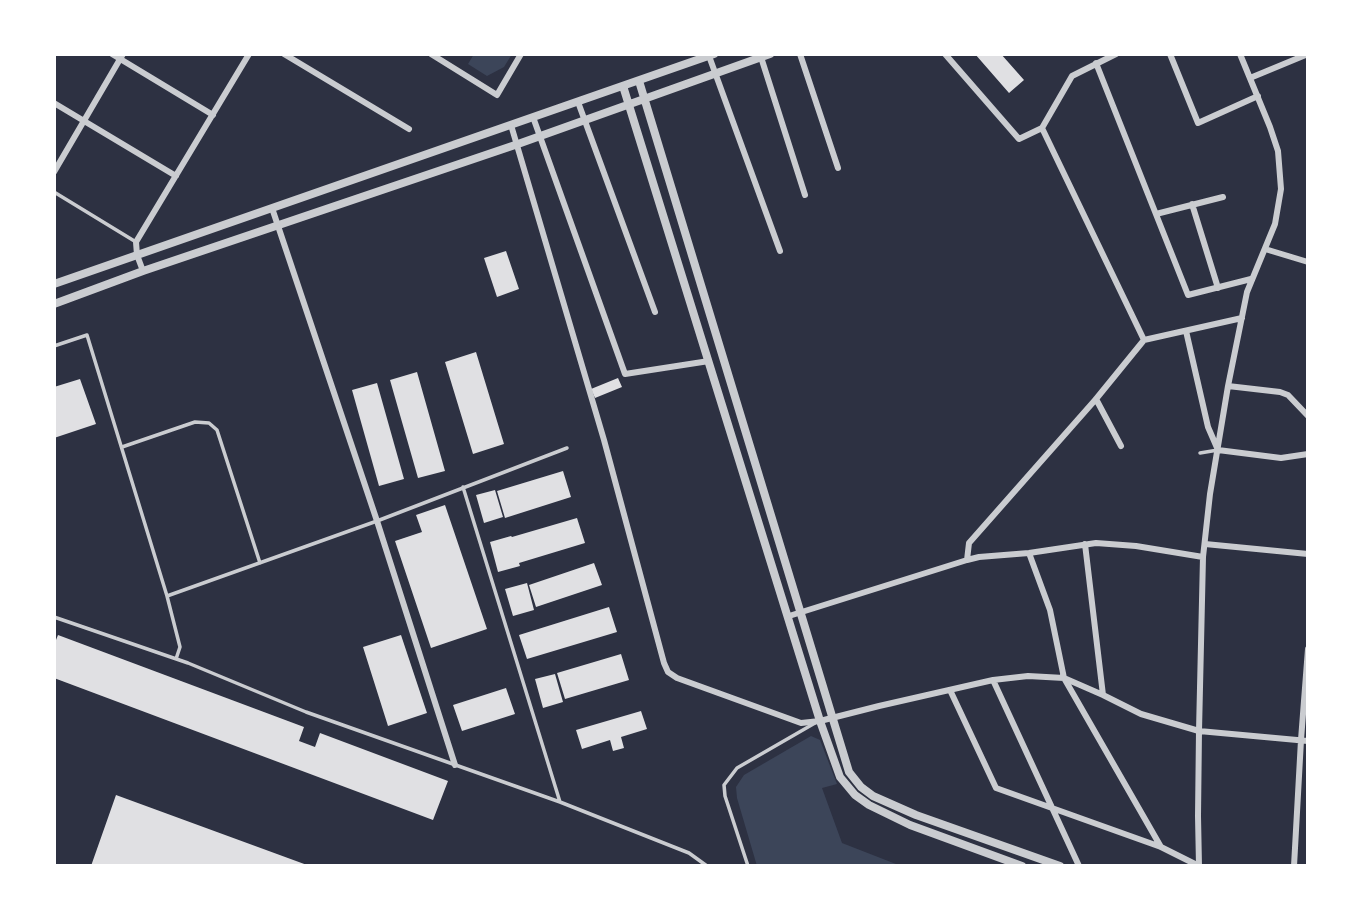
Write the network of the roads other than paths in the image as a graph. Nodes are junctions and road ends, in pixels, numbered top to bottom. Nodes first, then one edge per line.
1 (112, 54) edge
2 (249, 54) edge
3 (284, 54) edge
4 (430, 54) edge
5 (521, 54) edge
6 (800, 54) edge
7 (946, 54) edge
8 (1116, 54) edge
9 (1170, 54) edge
10 (1240, 54) edge
11 (1308, 54) edge
12 (712, 55) edge
13 (764, 55) edge
14 (121, 57) edge
15 (1096, 63) junction
16 (716, 74) junction
17 (1250, 78) junction
18 (639, 81) junction
19 (623, 86) junction
20 (1258, 96) junction
21 (645, 98) junction
22 (578, 102) junction
23 (54, 103) edge
24 (629, 104) junction
25 (213, 115) junction
26 (533, 117) junction
27 (584, 120) junction
28 (84, 121) junction
29 (511, 125) junction
30 (1042, 128) junction
31 (409, 129) dead end
32 (540, 136) junction
33 (517, 144) junction
34 (838, 168) dead end
35 (54, 172) edge
36 (176, 176) junction
37 (54, 192) edge
38 (805, 195) dead end
39 (1223, 197) dead end
40 (1192, 204) junction
41 (272, 208) junction
42 (1156, 215) junction
43 (278, 226) junction
44 (136, 242) junction
45 (1265, 248) junction
46 (780, 251) dead end
47 (137, 255) junction
48 (1308, 262) edge
49 (143, 271) junction
50 (1251, 279) junction
51 (54, 284) edge
52 (1218, 288) junction
53 (54, 304) edge
54 (655, 312) dead end
55 (1242, 318) junction
56 (1186, 331) junction
57 (1144, 340) junction
58 (54, 346) edge
59 (709, 361) junction
60 (1228, 386) junction
61 (1096, 399) junction
62 (1308, 416) edge
63 (1121, 446) dead end
64 (122, 447) junction
65 (567, 448) dead end
66 (1218, 450) junction
67 (1199, 453) dead end
68 (1308, 454) edge
69 (463, 487) junction
70 (377, 521) junction
71 (1085, 544) junction
72 (1205, 544) junction
73 (1029, 553) junction
74 (1308, 554) edge
75 (1203, 557) junction
76 (967, 559) junction
77 (260, 563) junction
78 (167, 596) junction
79 (799, 611) junction
80 (789, 616) junction
81 (54, 617) edge
82 (1308, 649) edge
83 (176, 659) junction
84 (1064, 678) junction
85 (993, 680) junction
86 (950, 690) junction
87 (1103, 695) junction
88 (832, 718) junction
89 (820, 720) junction
90 (1199, 731) junction
91 (1304, 741) edge
92 (455, 765) junction
93 (560, 802) junction
94 (1052, 808) junction
95 (1297, 815) junction
96 (1308, 815) edge
97 (1161, 847) junction
98 (707, 866) edge
99 (748, 866) edge
100 (1022, 866) edge
101 (1060, 866) edge
102 (1079, 866) edge
103 (1199, 866) edge
104 (1294, 866) edge

1 - 14 street
2 - 25 street
3 - 31 street
4 - 5 street
6 - 34 street
7 - 30 street
8 - 15 street
9 - 20 street
10 - 17 street
11 - 17 street
12 - 16 street
12 - 18 street
13 - 16 street
13 - 38 street
14 - 25 street
14 - 28 street
15 - 30 street
15 - 42 street
16 - 21 street
16 - 46 street
17 - 20 street
18 - 19 street
18 - 21 street
19 - 22 street
19 - 24 street
20 - 45 street
21 - 24 street
21 - 79 street
22 - 26 street
22 - 27 street
23 - 28 street
24 - 27 street
24 - 59 street
25 - 36 street
26 - 29 street
26 - 32 street
27 - 32 street
27 - 54 street
28 - 35 street
28 - 36 street
29 - 33 street
29 - 41 street
30 - 57 street
32 - 33 street
32 - 59 street
33 - 43 street
33 - 89 street
36 - 44 street
37 - 44 lane
39 - 40 street
40 - 42 street
40 - 52 street
41 - 43 street
41 - 47 street
42 - 52 street
43 - 49 street
43 - 70 street
44 - 47 street
45 - 48 street
45 - 50 street
47 - 49 street
47 - 51 street
49 - 53 street
50 - 52 street
50 - 55 street
55 - 56 street
55 - 60 street
56 - 57 street
56 - 66 street
57 - 61 street
58 - 64 lane
59 - 80 street
60 - 62 street
60 - 66 street
61 - 63 street
61 - 76 street
64 - 77 lane
64 - 78 lane
65 - 69 lane
66 - 67 lane
66 - 68 street
66 - 72 street
69 - 70 lane
69 - 93 lane
70 - 77 lane
70 - 92 street
71 - 73 street
71 - 75 street
71 - 87 street
72 - 74 street
72 - 75 street
73 - 76 street
73 - 84 street
75 - 90 street
76 - 79 street
77 - 78 lane
78 - 83 lane
79 - 80 street
79 - 88 street
80 - 89 street
81 - 83 lane
82 - 91 street
83 - 92 lane
84 - 85 street
84 - 87 street
84 - 97 street
85 - 86 street
85 - 94 street
86 - 88 street
86 - 94 street
87 - 90 street
88 - 89 street
88 - 101 street
89 - 99 lane
89 - 100 street
90 - 91 street
90 - 103 street
91 - 95 street
92 - 93 lane
93 - 98 lane
94 - 97 street
94 - 102 street
95 - 96 street
95 - 104 street
97 - 103 street

